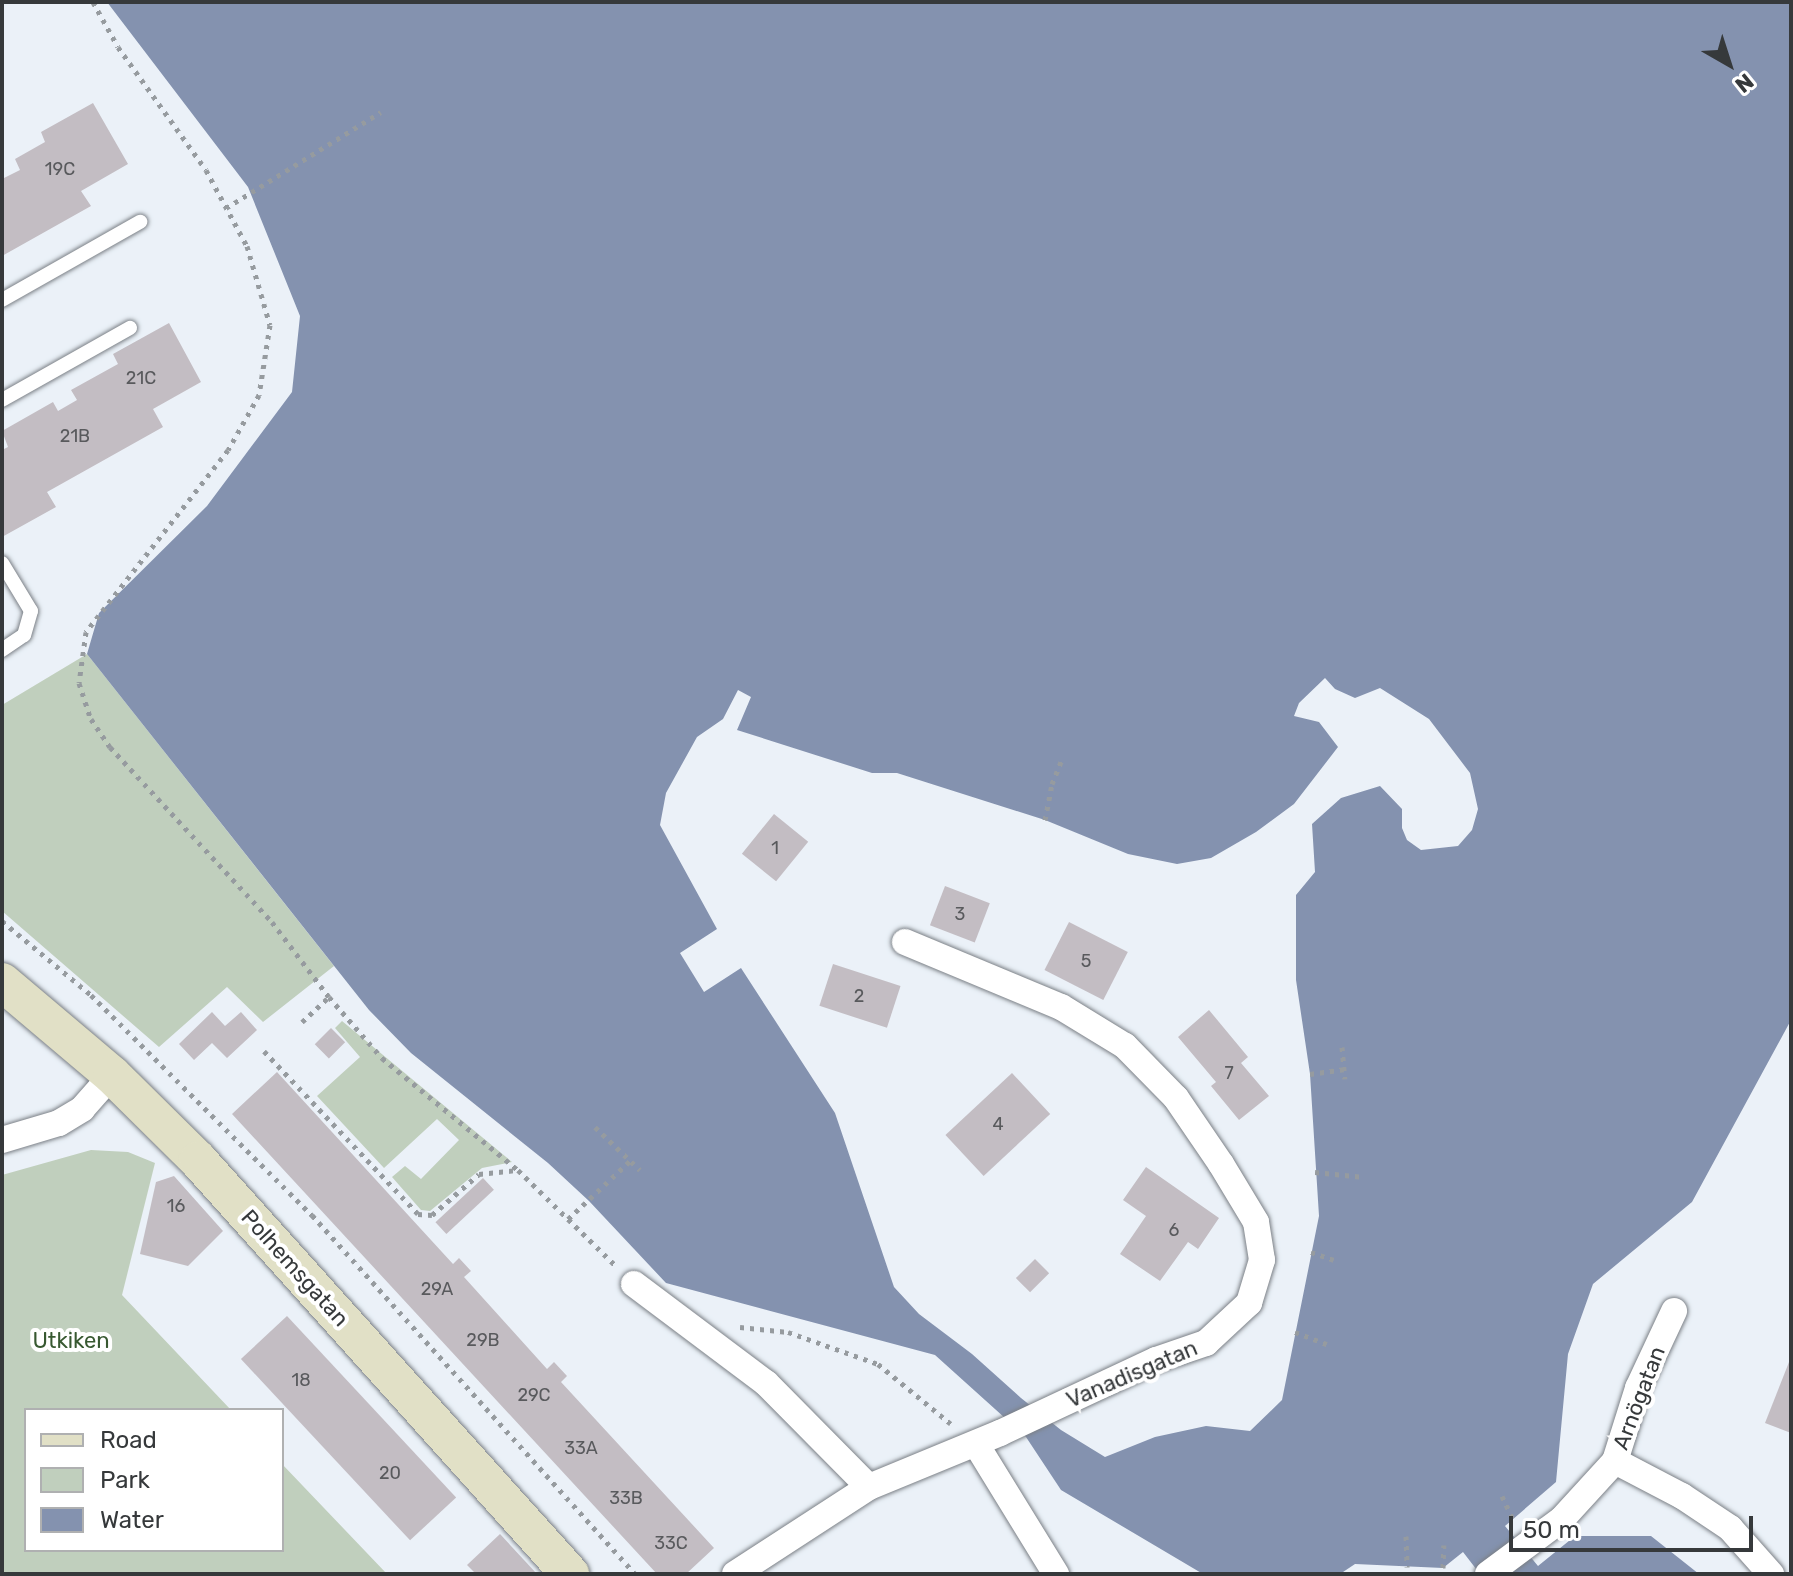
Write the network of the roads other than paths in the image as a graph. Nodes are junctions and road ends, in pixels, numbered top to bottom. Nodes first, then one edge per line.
1 (140, 222) dead end
2 (2, 300) edge
3 (130, 328) dead end
4 (2, 400) edge
5 (2, 563) edge
6 (2, 650) edge
7 (905, 942) dead end
8 (2, 982) edge
9 (112, 1075) junction
10 (2, 1140) edge
11 (634, 1284) road end
12 (1674, 1311) dead end
13 (976, 1444) junction
14 (1615, 1461) junction
15 (869, 1487) junction
16 (570, 1574) edge
17 (735, 1574) edge
18 (1056, 1574) edge
19 (1488, 1574) edge
20 (1771, 1574) edge

1 - 2 lane
3 - 4 lane
5 - 6 lane
7 - 13 street, Vanadisgatan
8 - 9 street, Polhemsgatan
9 - 10 street
9 - 16 street, Polhemsgatan
11 - 15 street
12 - 14 street, Arnögatan
13 - 15 street, Vanadisgatan
13 - 18 street
14 - 19 street, Arnögatan
14 - 20 street
15 - 17 street, Vanadisgatan

